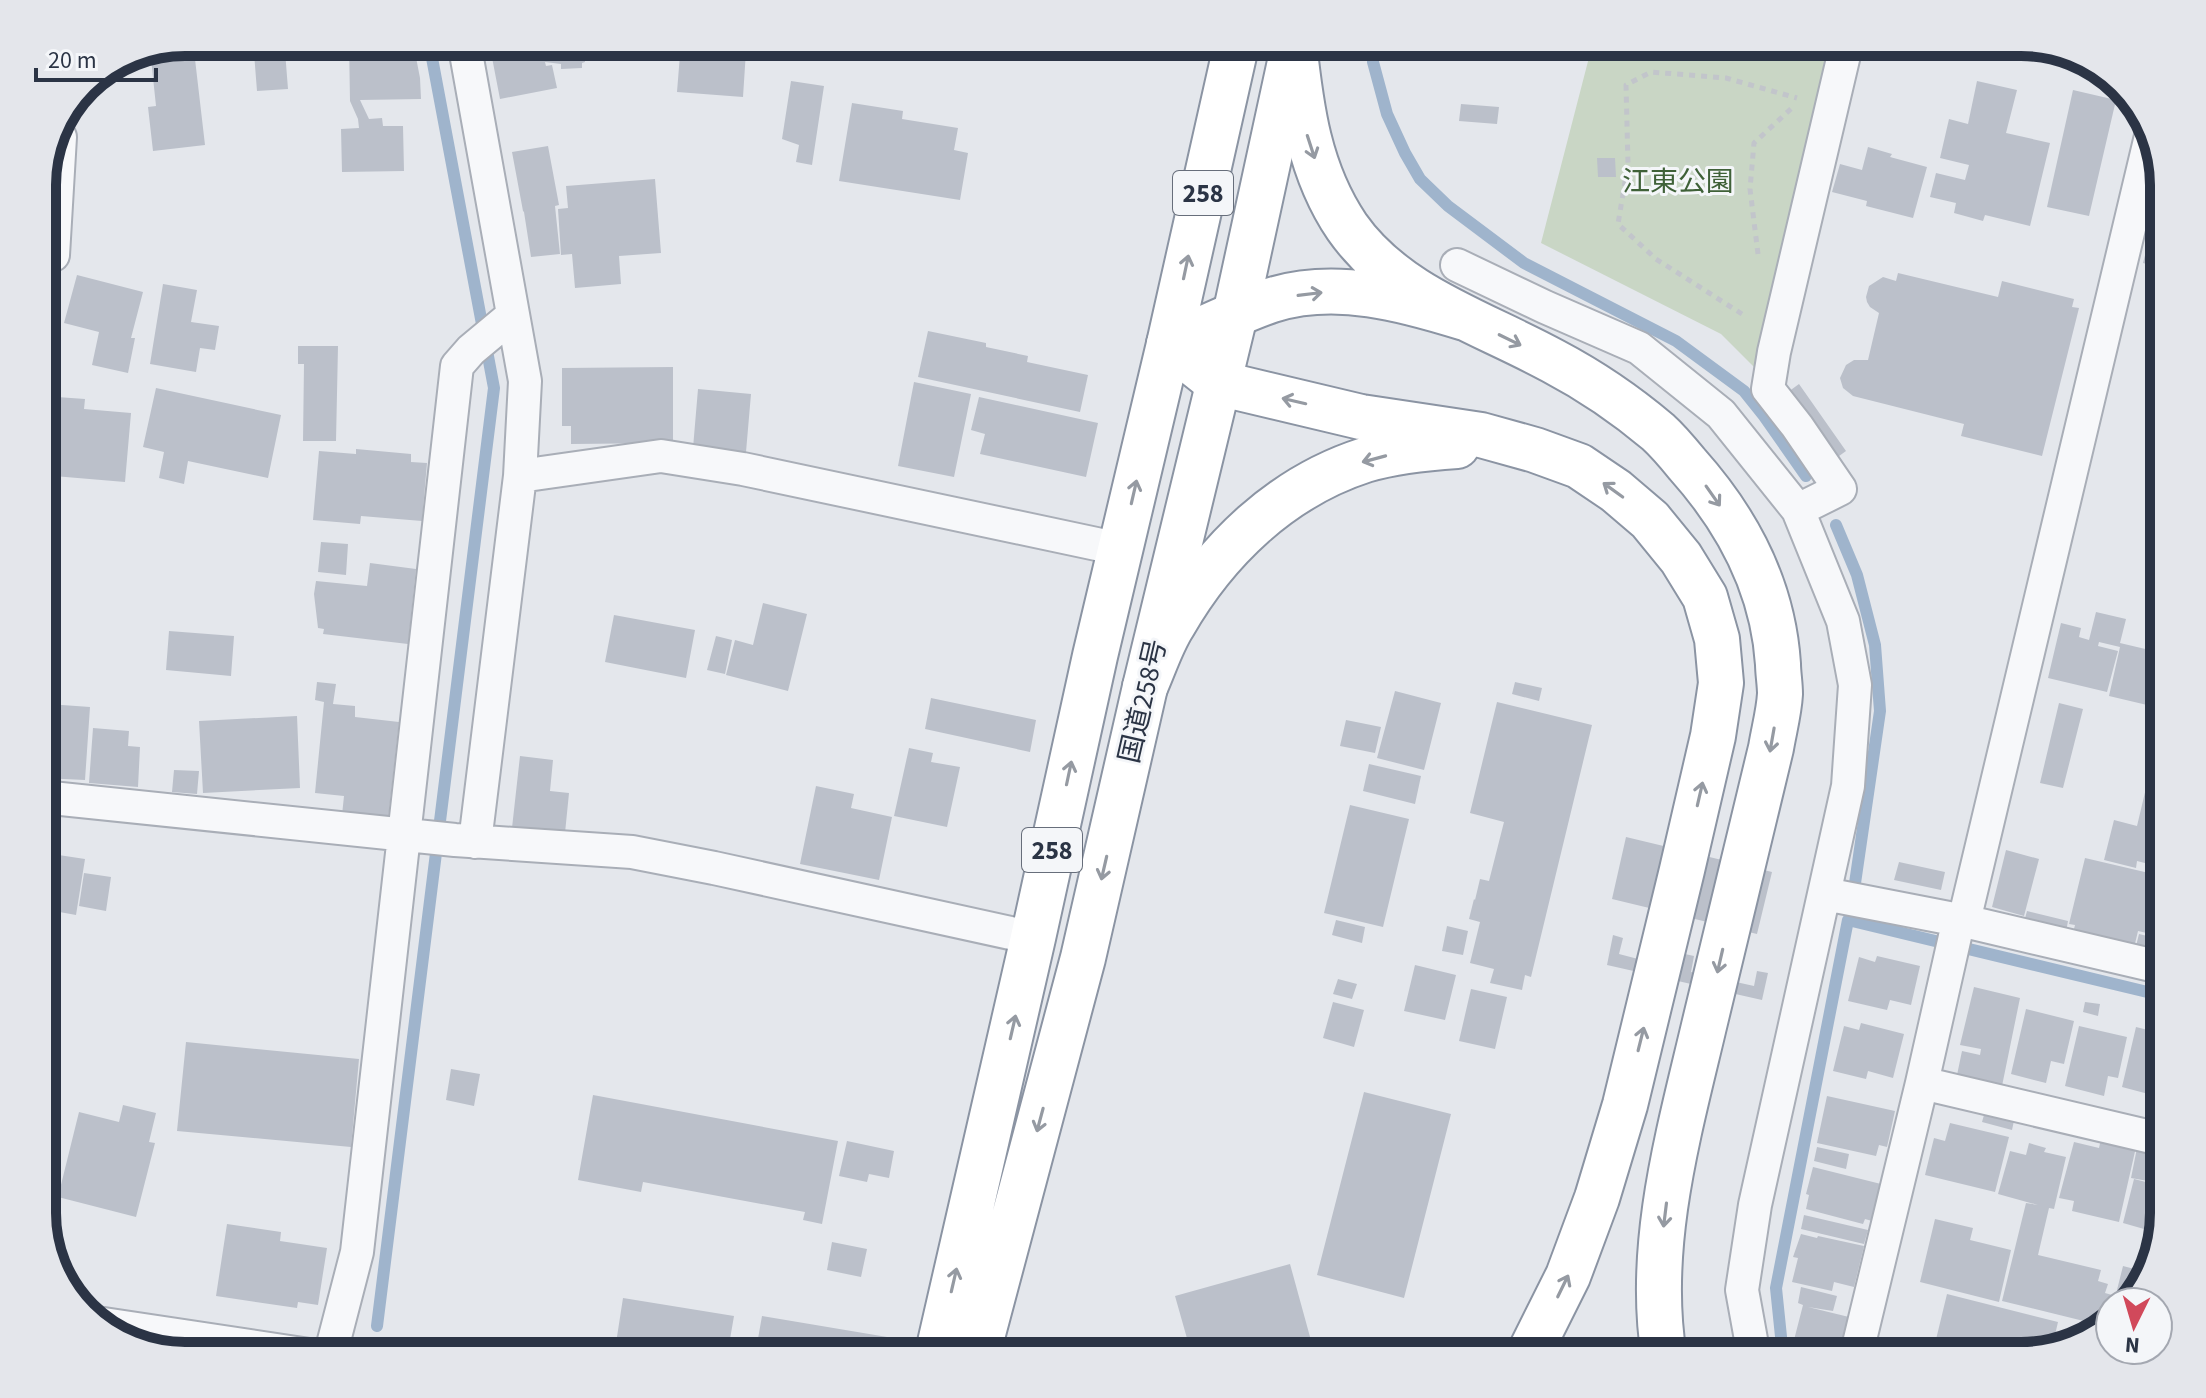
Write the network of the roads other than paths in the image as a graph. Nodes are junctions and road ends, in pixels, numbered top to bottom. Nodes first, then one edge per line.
1 (466, 56) edge
2 (1234, 56) edge
3 (1291, 56) edge
4 (1295, 56) edge
5 (1844, 56) edge
6 (2147, 154) edge
7 (59, 159) edge
8 (56, 204) edge
9 (1457, 265) dead end
10 (1235, 315) junction
11 (1465, 318) junction
12 (507, 321) junction
13 (1169, 344) junction
14 (1218, 383) junction
15 (1535, 450) junction
16 (520, 476) junction
17 (1798, 510) junction
18 (1120, 549) junction
19 (1145, 687) junction
20 (56, 798) edge
21 (414, 836) junction
22 (465, 841) junction
23 (1830, 895) junction
24 (1033, 938) junction
25 (1956, 938) junction
26 (2150, 966) edge
27 (1922, 1083) junction
28 (2150, 1137) edge
29 (125, 1327) edge
30 (223, 1342) edge
31 (334, 1342) edge
32 (940, 1342) edge
33 (981, 1342) edge
34 (1535, 1342) edge
35 (1662, 1342) edge
36 (1751, 1342) edge
37 (1859, 1342) edge

1 - 12 street
13 -> 2 highway, 国道258号 / 258
3 - 10 highway, 国道258号 / 258
4 -> 11 highway
5 - 17 street
6 - 25 street
7 - 8 street
9 - 17 street
10 -> 11 highway
10 - 13 highway
10 - 14 highway, 国道258号 / 258
11 -> 35 highway
12 - 16 street
12 - 21 street
13 - 14 highway
18 -> 13 highway, 国道258号 / 258
15 -> 14 highway
14 - 19 highway, 国道258号 / 258
15 -> 19 highway
34 -> 15 highway
16 - 18 street
16 - 22 street
17 - 23 street
24 -> 18 highway, 国道258号 / 258
19 -> 33 highway, 国道258号 / 258
20 - 21 street
21 - 22 street
21 - 31 street
22 - 24 street
23 - 25 street
23 - 36 street
32 -> 24 highway, 国道258号 / 258
25 - 26 street
25 - 27 street
27 - 28 street
27 - 37 street
29 - 30 street

